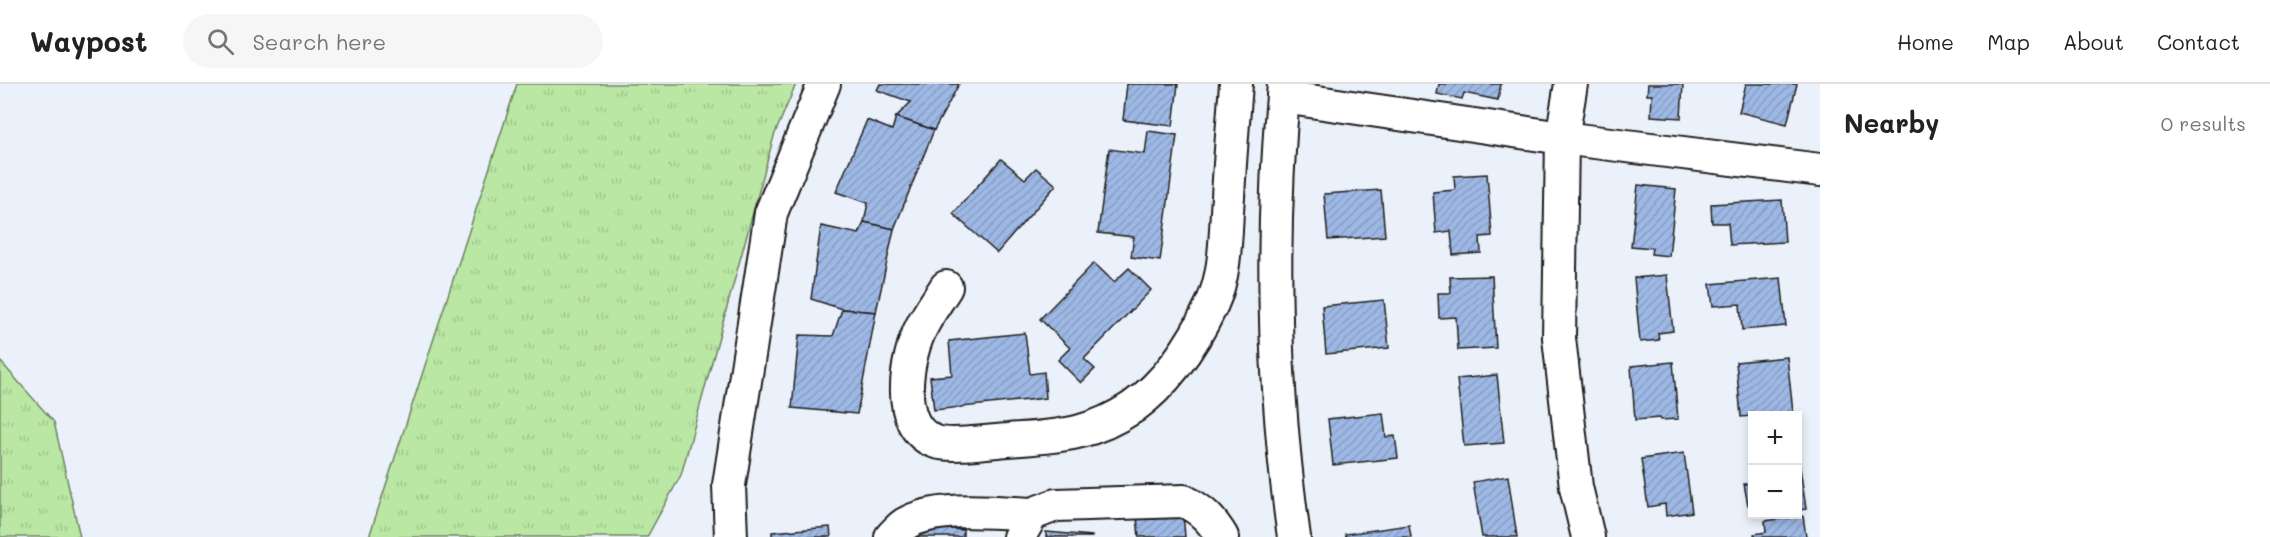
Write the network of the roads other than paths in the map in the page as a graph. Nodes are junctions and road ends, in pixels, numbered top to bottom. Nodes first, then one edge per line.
1 (824, 84) edge
2 (1236, 84) edge
3 (1571, 84) edge
4 (1283, 90) edge
5 (1562, 138) junction
6 (1820, 170) edge
7 (946, 287) dead end
8 (1026, 526) edge
9 (731, 537) edge
10 (891, 537) edge
11 (1222, 537) edge
12 (1294, 537) edge
13 (1588, 537) edge

1 - 9 street
2 - 7 street
3 - 5 street
4 - 5 street
4 - 12 street
5 - 6 street
5 - 13 street
8 - 10 street
8 - 11 street

